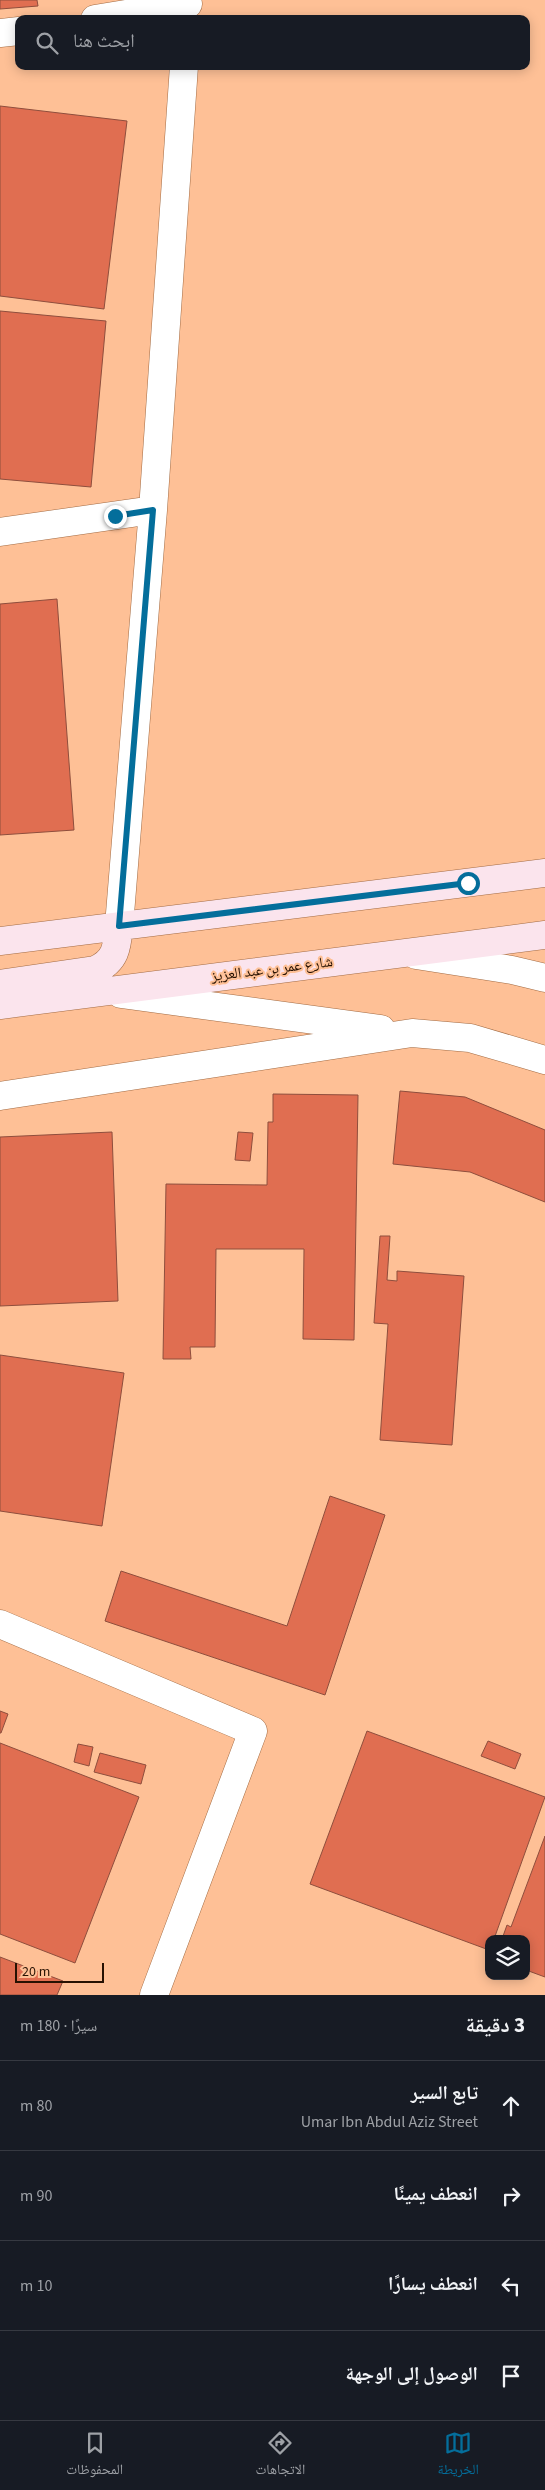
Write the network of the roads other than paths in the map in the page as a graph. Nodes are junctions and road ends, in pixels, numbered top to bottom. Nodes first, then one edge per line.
1 (188, 8) edge
2 (129, 15) edge
3 (15, 32) edge
4 (0, 34) edge
5 (184, 70) edge
6 (153, 510) junction
7 (0, 532) edge
8 (545, 873) edge
9 (119, 926) junction
10 (545, 935) edge
11 (0, 941) edge
12 (402, 952) junction
13 (545, 978) edge
14 (0, 984) edge
15 (105, 991) junction
16 (0, 1005) edge
17 (412, 1033) junction
18 (545, 1060) edge
19 (0, 1096) edge
20 (0, 1624) edge
21 (154, 1995) edge

1 - 2 street
3 - 4 street
5 - 6 street
6 - 7 street
6 - 9 street
8 - 9 main road
9 - 11 main road
9 - 14 main road
10 - 12 main road, شارع عمر بن عبد العزيز
12 - 13 street
12 - 15 main road, شارع عمر بن عبد العزيز
15 - 16 main road, شارع عمر بن عبد العزيز
15 - 17 street
17 - 18 street
17 - 19 street
20 - 21 street

